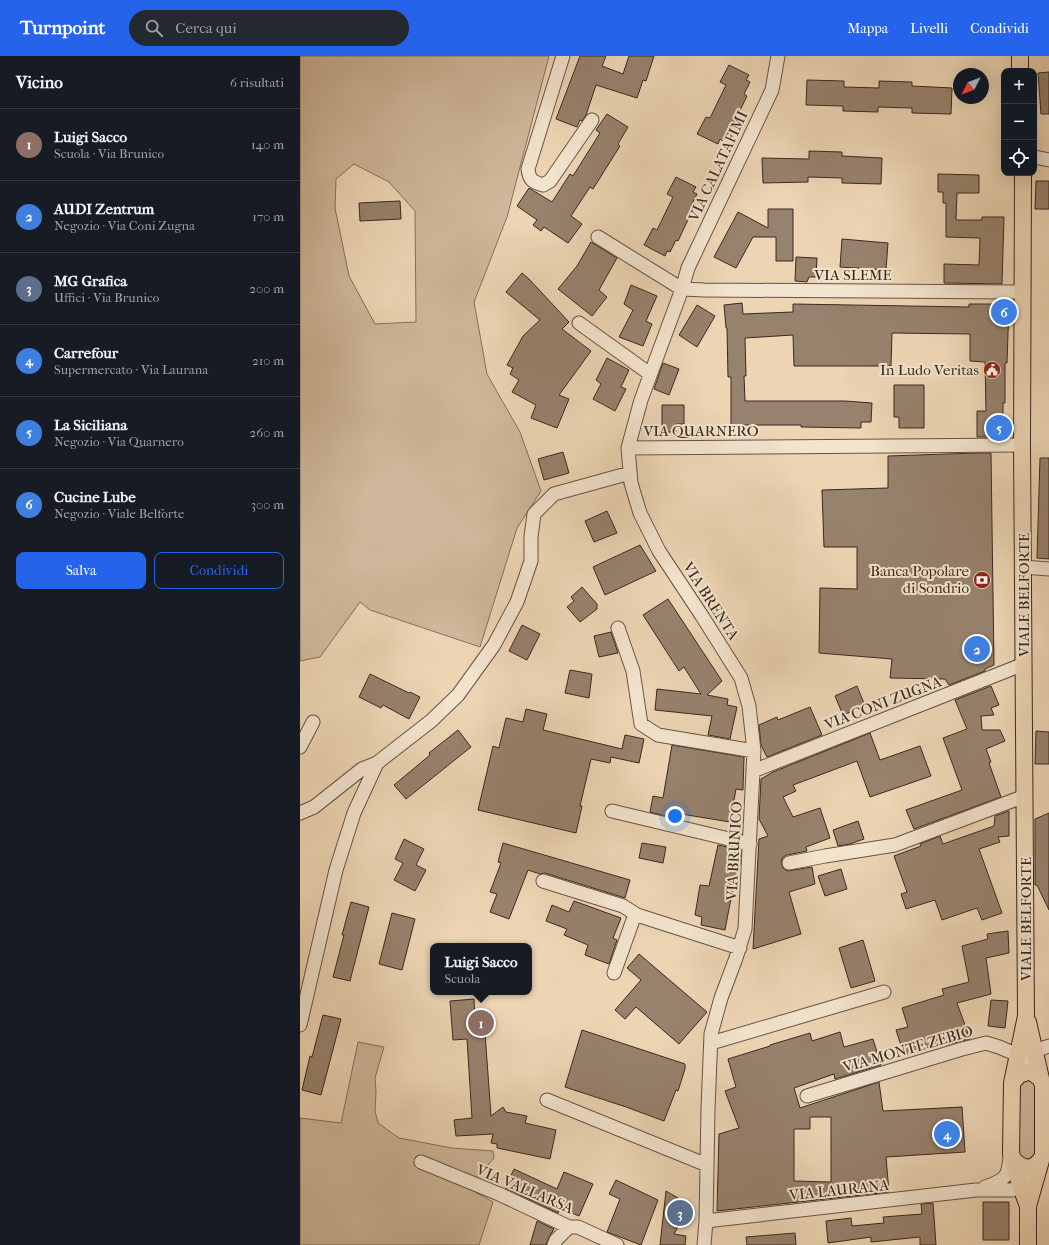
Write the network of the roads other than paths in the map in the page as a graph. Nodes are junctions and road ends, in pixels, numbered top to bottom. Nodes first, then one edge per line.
1 (563, 56) edge
2 (778, 56) edge
3 (1020, 56) edge
4 (1020, 68) edge
5 (592, 120) dead end
6 (1037, 158) edge
7 (1049, 160) edge
8 (1023, 176) edge
9 (598, 238) dead end
10 (682, 289) junction
11 (1024, 292) junction
12 (579, 323) dead end
13 (650, 374) junction
14 (1022, 445) junction
15 (628, 448) junction
16 (630, 472) junction
17 (1023, 567) junction
18 (1049, 569) edge
19 (618, 628) dead end
20 (1024, 664) junction
21 (313, 722) dead end
22 (300, 747) edge
23 (754, 751) junction
24 (377, 763) junction
25 (753, 771) junction
26 (1025, 796) junction
27 (612, 811) dead end
28 (300, 812) edge
29 (750, 844) junction
30 (789, 863) dead end
31 (543, 881) dead end
32 (638, 915) junction
33 (740, 948) junction
34 (614, 973) dead end
35 (884, 992) dead end
36 (1026, 1016) junction
37 (300, 1025) edge
38 (711, 1043) junction
39 (1049, 1046) edge
40 (1035, 1054) junction
41 (1018, 1055) junction
42 (1049, 1069) edge
43 (1013, 1077) junction
44 (1043, 1088) junction
45 (807, 1096) dead end
46 (547, 1100) dead end
47 (1011, 1156) junction
48 (1041, 1161) junction
49 (421, 1162) dead end
50 (706, 1165) junction
51 (1020, 1186) junction
52 (976, 1190) junction
53 (1028, 1206) junction
54 (706, 1221) junction
55 (569, 1227) junction
56 (554, 1245) edge
57 (617, 1245) edge
58 (704, 1245) edge
59 (1028, 1245) edge

1 - 5 street
2 - 10 street, VIA CALATAFIMI
3 - 4 main road
6 - 7 street
8 - 11 main road, VIALE BELFORTE
9 - 10 street
10 - 11 street, VIA SLEME
10 - 13 street, VIA CALATAFIMI
11 - 14 main road, VIALE BELFORTE
12 - 13 street
13 - 15 street, VIA CALATAFIMI
14 - 15 street, VIA QUARNERO
14 - 17 main road, VIALE BELFORTE
15 - 16 street, VIA QUARNERO
16 - 23 street, VIA BRENTA
16 - 24 street
17 - 18 street
17 - 20 main road, VIALE BELFORTE
19 - 23 street
20 - 25 street, VIA CONI ZUGNA
20 - 26 main road, VIALE BELFORTE
21 - 22 street
23 - 25 street, VIA BRUNICO
24 - 28 street
24 - 37 street
25 - 29 street, VIA BRUNICO
26 - 30 street
26 - 36 main road, VIALE BELFORTE
27 - 29 street
29 - 33 street, VIA BRUNICO
31 - 32 street
32 - 33 street
32 - 34 street
33 - 38 street, VIA BRUNICO
35 - 38 street
36 - 40 main road, VIALE BELFORTE
36 - 41 main road, VIALE BELFORTE
38 - 50 street, VIA BRUNICO
39 - 40 street
40 - 43 street
40 - 44 main road, VIALE BELFORTE
41 - 43 main road, VIALE BELFORTE
41 - 45 street, VIA MONTE ZEBIO
42 - 44 street
43 - 44 main road
43 - 47 main road, VIALE BELFORTE
44 - 48 main road, VIALE BELFORTE
46 - 50 street
47 - 48 main road
47 - 51 main road
47 - 52 street, VIA LAURANA
48 - 51 street, VIA LAURANA
48 - 53 main road
49 - 55 street, VIA VALLARSA
50 - 54 street, VIA BRUNICO
51 - 52 street, VIA LAURANA
51 - 53 main road
52 - 54 street, VIA LAURANA
53 - 59 main road
54 - 58 street, VIA BRUNICO
55 - 56 street
55 - 57 street, VIA VALLARSA

